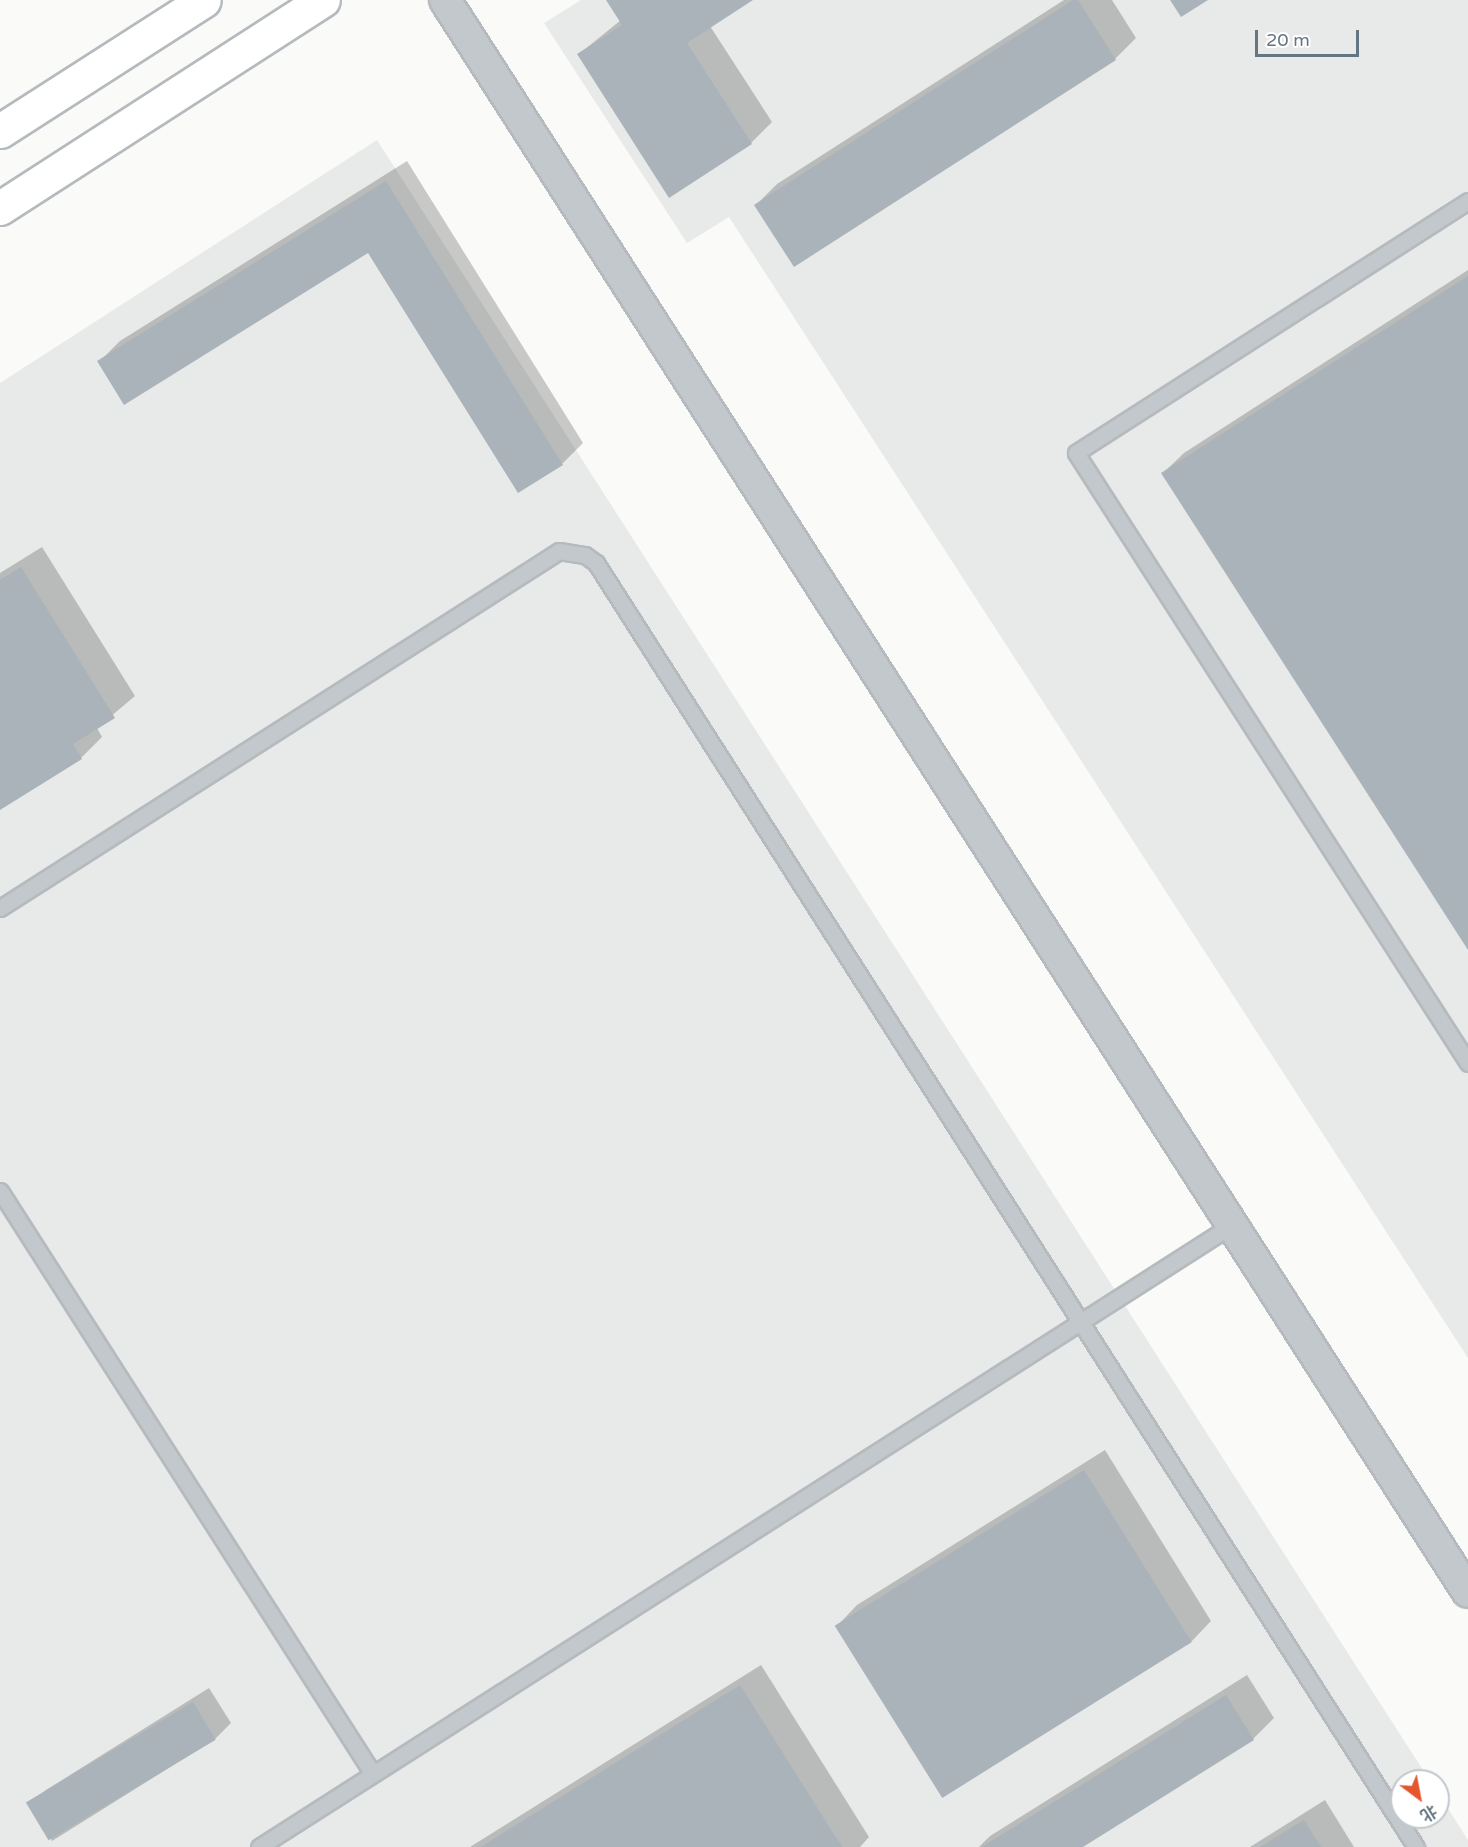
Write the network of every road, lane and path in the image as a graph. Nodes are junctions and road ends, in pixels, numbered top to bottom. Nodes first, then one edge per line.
1 (204, 0) edge
2 (323, 0) edge
3 (445, 0) edge
4 (0, 131) edge
5 (1468, 201) edge
6 (0, 208) edge
7 (0, 908) edge
8 (1468, 1063) edge
9 (0, 1191) edge
10 (1232, 1225) junction
11 (1082, 1321) junction
12 (1468, 1592) edge
13 (373, 1774) junction
14 (279, 1842) edge
15 (260, 1847) edge
16 (1416, 1847) edge

1 - 4 main road
2 - 6 main road
3 - 10 street
5 - 8 lane
7 - 11 lane
9 - 13 lane
10 - 11 lane
10 - 12 street
11 - 13 lane
11 - 16 lane
13 - 14 lane
14 - 15 lane

